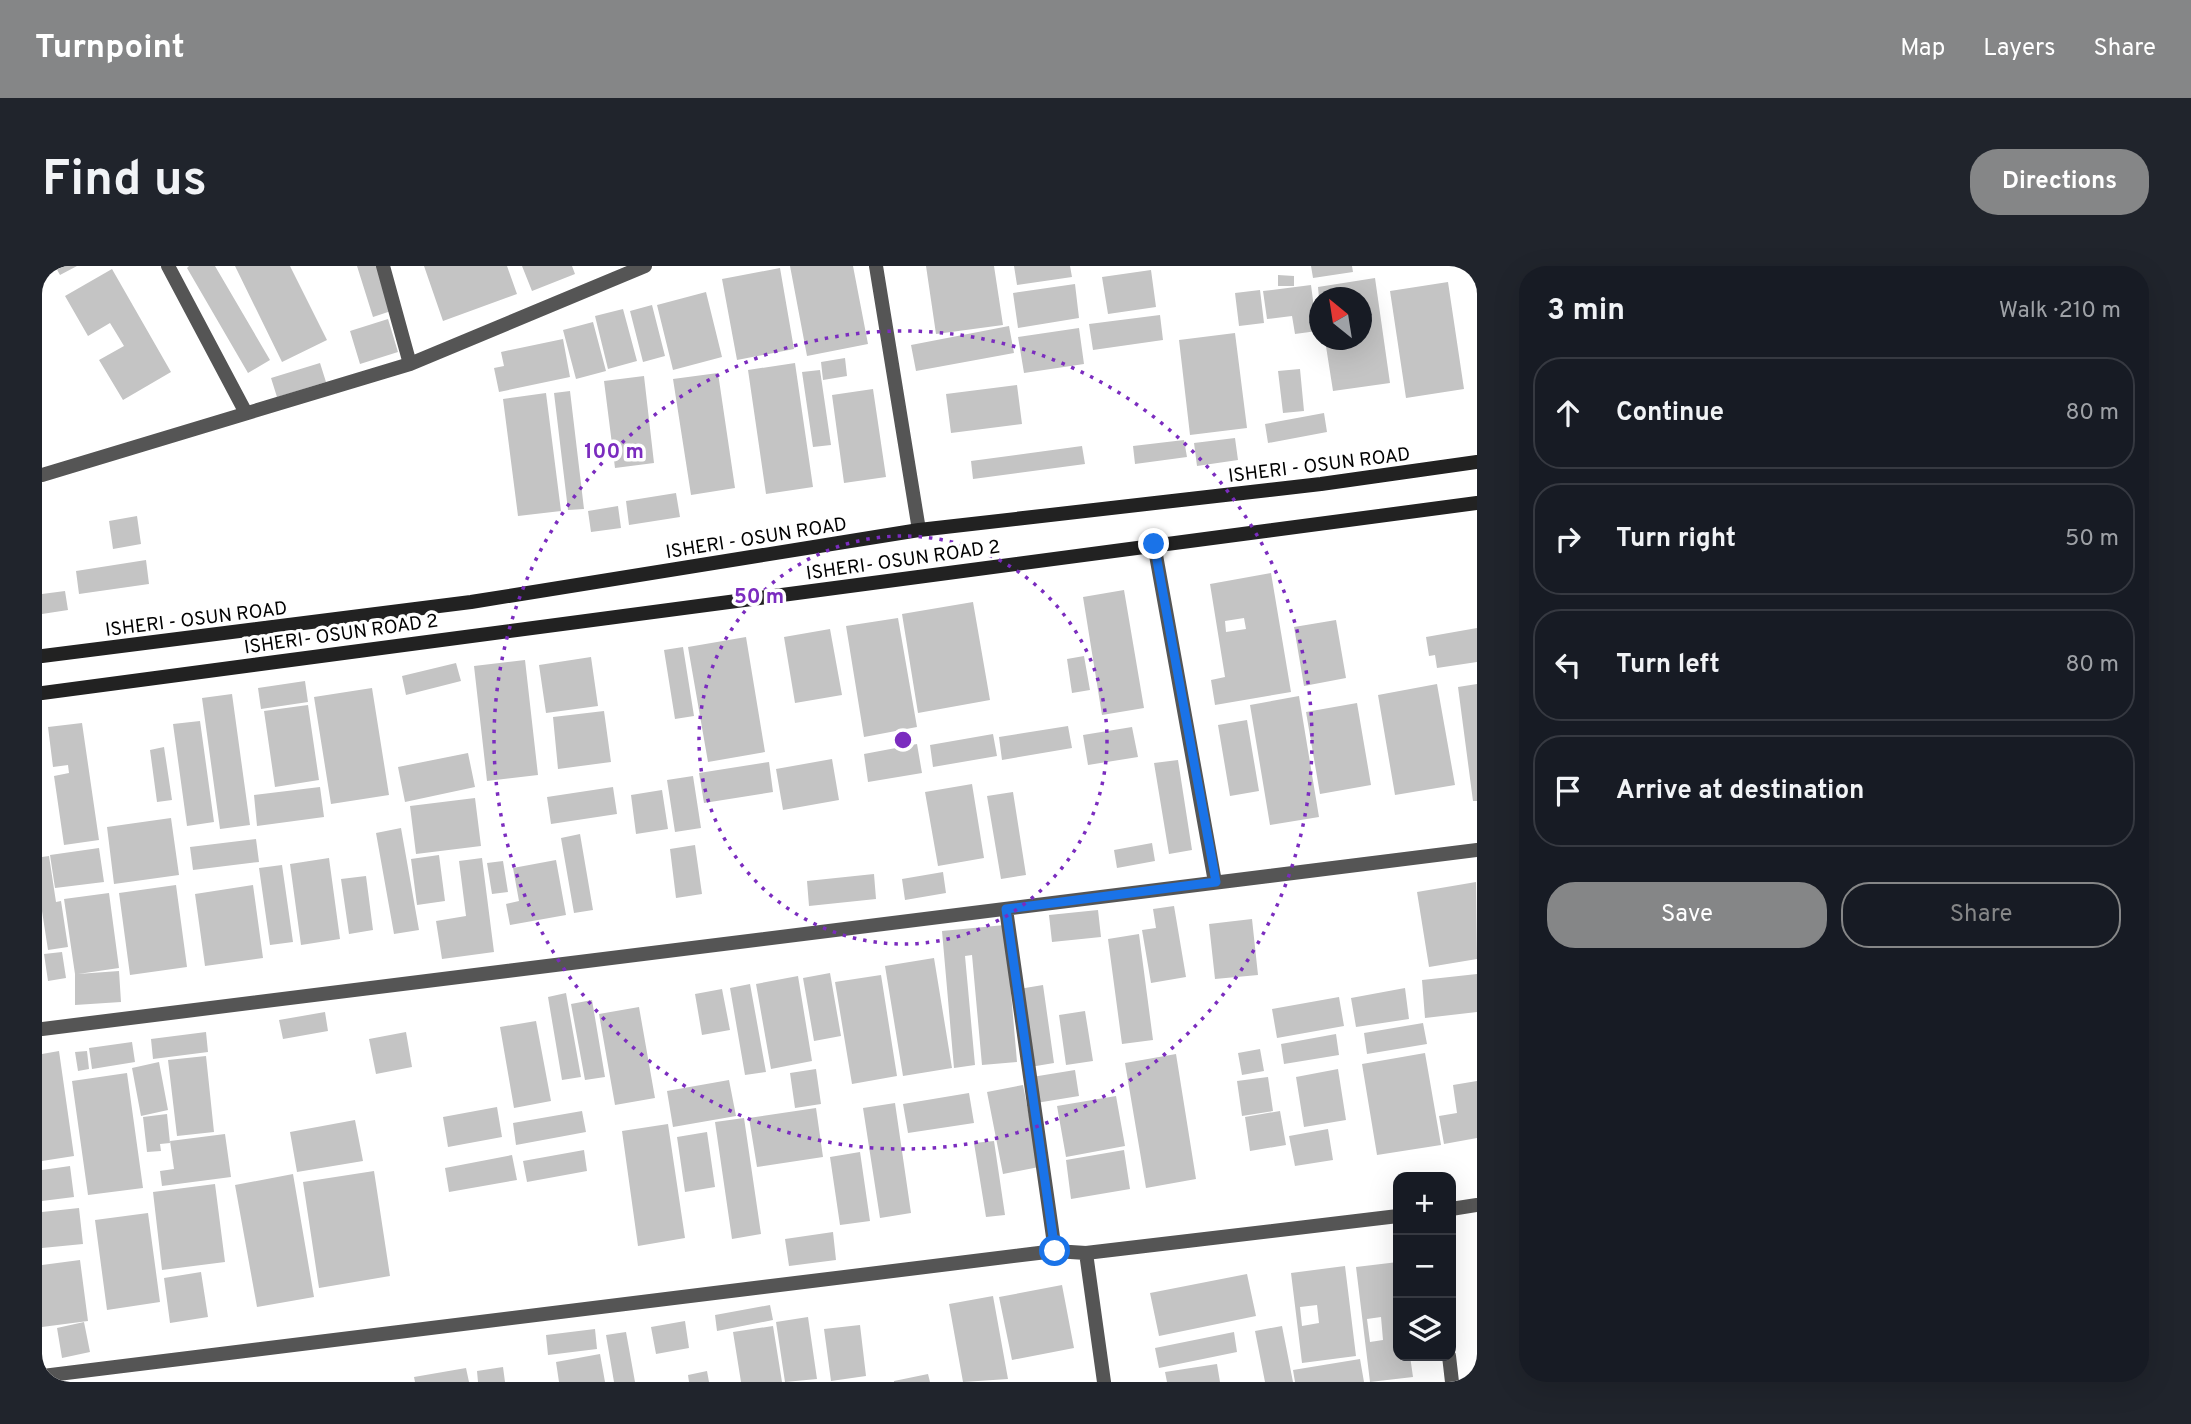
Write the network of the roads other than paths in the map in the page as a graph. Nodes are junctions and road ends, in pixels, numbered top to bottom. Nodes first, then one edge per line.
1 (168, 266) edge
2 (383, 266) edge
3 (645, 266) edge
4 (876, 266) edge
5 (410, 364) junction
6 (246, 413) junction
7 (1477, 462) edge
8 (42, 475) edge
9 (1477, 503) edge
10 (919, 530) junction
11 (1154, 544) junction
12 (42, 656) edge
13 (42, 693) edge
14 (1477, 850) edge
15 (1216, 882) junction
16 (1006, 909) junction
17 (42, 1029) edge
18 (1477, 1205) edge
19 (1456, 1208) edge
20 (1393, 1217) edge
21 (1055, 1251) junction
22 (1086, 1253) junction
23 (1450, 1361) edge
24 (42, 1376) edge
25 (1104, 1382) edge
26 (1452, 1382) edge

1 - 6 street
2 - 5 street
3 - 5 street
4 - 10 street
5 - 6 street
6 - 8 street
7 - 10 main road, ISHERI - OSUN ROAD
9 - 11 main road, ISHERI- OSUN ROAD 2
10 - 12 main road, ISHERI - OSUN ROAD
11 - 13 main road, ISHERI- OSUN ROAD 2
11 - 15 street
14 - 15 street
15 - 16 street
16 - 17 street
16 - 21 street
18 - 19 street
20 - 22 street
21 - 22 street
21 - 24 street
22 - 25 street
23 - 26 street

